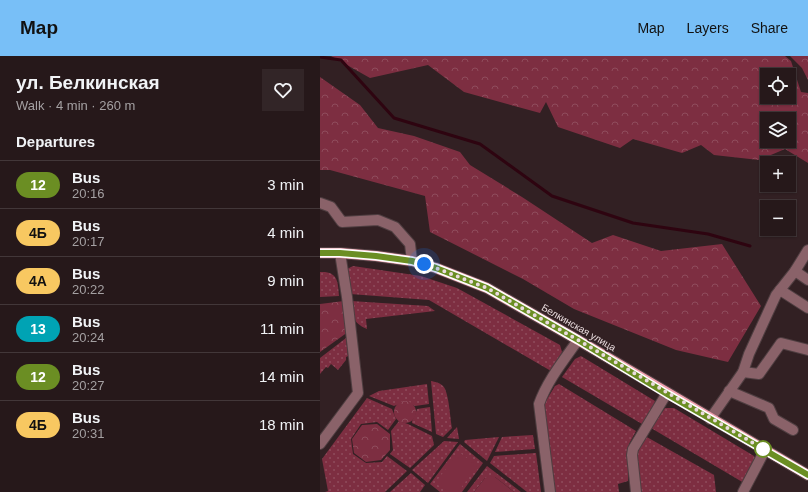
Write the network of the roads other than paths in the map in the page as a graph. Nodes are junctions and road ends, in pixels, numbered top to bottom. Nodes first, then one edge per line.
1 (320, 203) edge
2 (808, 250) edge
3 (320, 253) edge
4 (340, 253) junction
5 (412, 261) junction
6 (795, 271) junction
7 (808, 280) edge
8 (780, 290) junction
9 (808, 308) edge
10 (578, 340) junction
11 (808, 350) edge
12 (743, 372) junction
13 (729, 391) junction
14 (667, 394) junction
15 (710, 419) junction
16 (793, 430) dead end
17 (320, 444) edge
18 (765, 450) junction
19 (808, 475) edge
20 (550, 492) edge
21 (636, 492) edge
22 (743, 492) edge

1 - 5 lane
2 - 6 lane
3 - 4 main road, Белкинская улица
4 - 5 main road, Белкинская улица
4 - 17 lane
5 - 10 main road, Белкинская улица
6 - 7 lane
6 - 8 lane
8 - 9 lane
8 - 12 lane
10 - 14 main road, Белкинская улица
10 - 20 lane
11 - 12 lane
12 - 13 lane
13 - 15 lane
13 - 16 lane
14 - 15 main road, Белкинская улица
14 - 21 lane
15 - 18 main road, Белкинская улица
18 - 19 main road, Белкинская улица
18 - 22 lane

